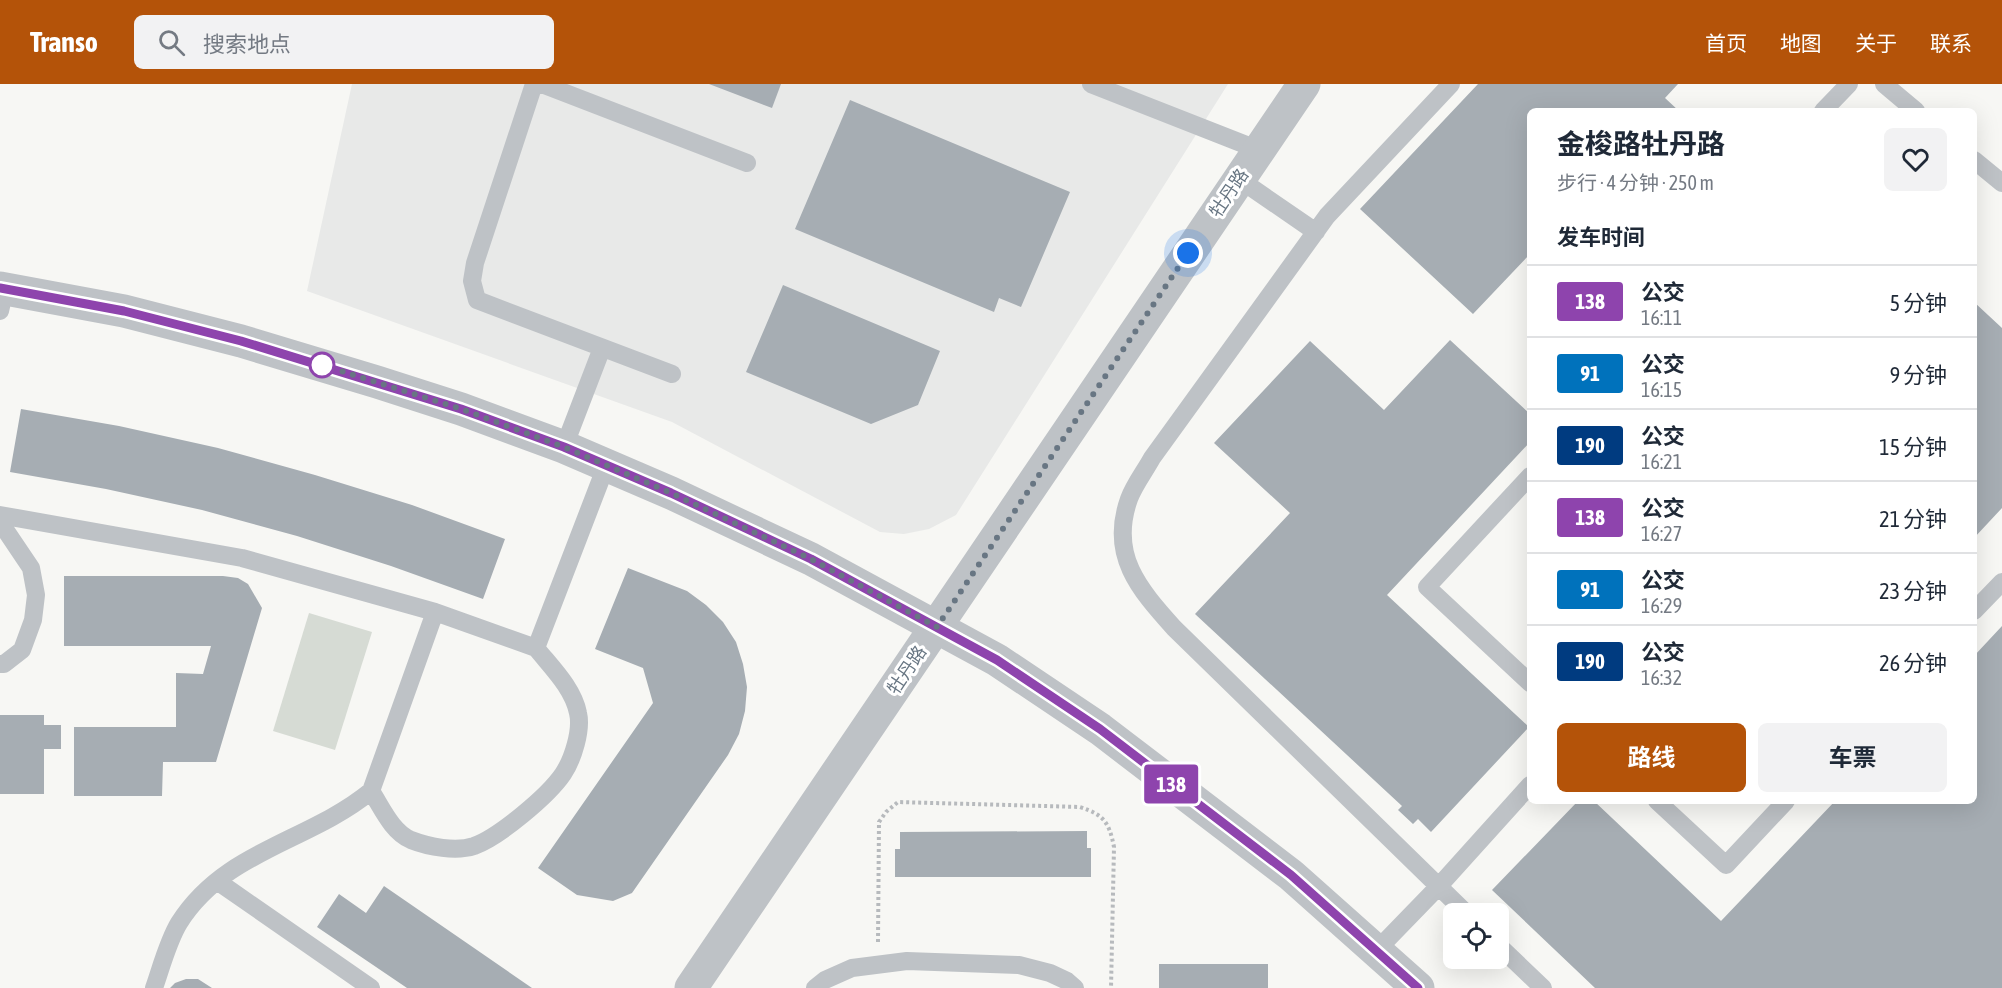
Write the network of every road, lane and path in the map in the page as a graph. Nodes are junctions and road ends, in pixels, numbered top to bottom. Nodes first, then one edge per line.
1 (534, 84) edge
2 (542, 84) edge
3 (1091, 84) edge
4 (1304, 84) edge
5 (1451, 84) edge
6 (1849, 84) edge
7 (1884, 84) edge
8 (1826, 108) edge
9 (1912, 108) edge
10 (1259, 150) junction
11 (1977, 162) edge
12 (747, 163) dead end
13 (1239, 179) junction
14 (2002, 183) edge
15 (1316, 232) junction
16 (2, 296) edge
17 (602, 348) junction
18 (672, 374) dead end
19 (564, 447) junction
20 (606, 466) junction
21 (1527, 479) edge
22 (0, 515) edge
23 (0, 522) edge
24 (2002, 582) edge
25 (1977, 608) edge
26 (435, 612) junction
27 (937, 627) junction
28 (536, 648) junction
29 (0, 664) edge
30 (1527, 680) edge
31 (1527, 788) edge
32 (371, 791) junction
33 (1661, 804) edge
34 (1783, 804) edge
35 (217, 881) junction
36 (1439, 886) junction
37 (1456, 903) edge
38 (1376, 951) junction
39 (1509, 956) edge
40 (878, 964) junction
41 (154, 988) edge
42 (371, 988) edge
43 (691, 988) edge
44 (815, 988) edge
45 (1076, 988) edge
46 (1111, 988) edge
47 (1418, 988) edge
48 (1543, 988) edge

1 - 17 lane
2 - 12 lane
3 - 10 lane
4 - 10 street, 牡丹路
5 - 15 lane
6 - 8 lane
7 - 9 lane
10 - 13 street, 牡丹路
11 - 14 lane
13 - 15 lane
13 - 27 street, 牡丹路
15 - 36 lane
16 - 19 street
17 - 18 lane
17 - 19 lane
19 - 20 street
20 - 27 street
20 - 28 lane
21 - 30 lane
22 - 26 lane
23 - 29 lane
24 - 25 lane
26 - 28 lane
26 - 32 lane
27 - 38 street
27 - 43 street, 牡丹路
28 - 32 lane
31 - 36 lane
32 - 35 lane
33 - 34 lane
35 - 41 lane
35 - 42 lane
36 - 37 lane
36 - 38 lane
38 - 47 street
39 - 48 lane
40 - 44 lane
40 - 45 lane
40 - 46 path

